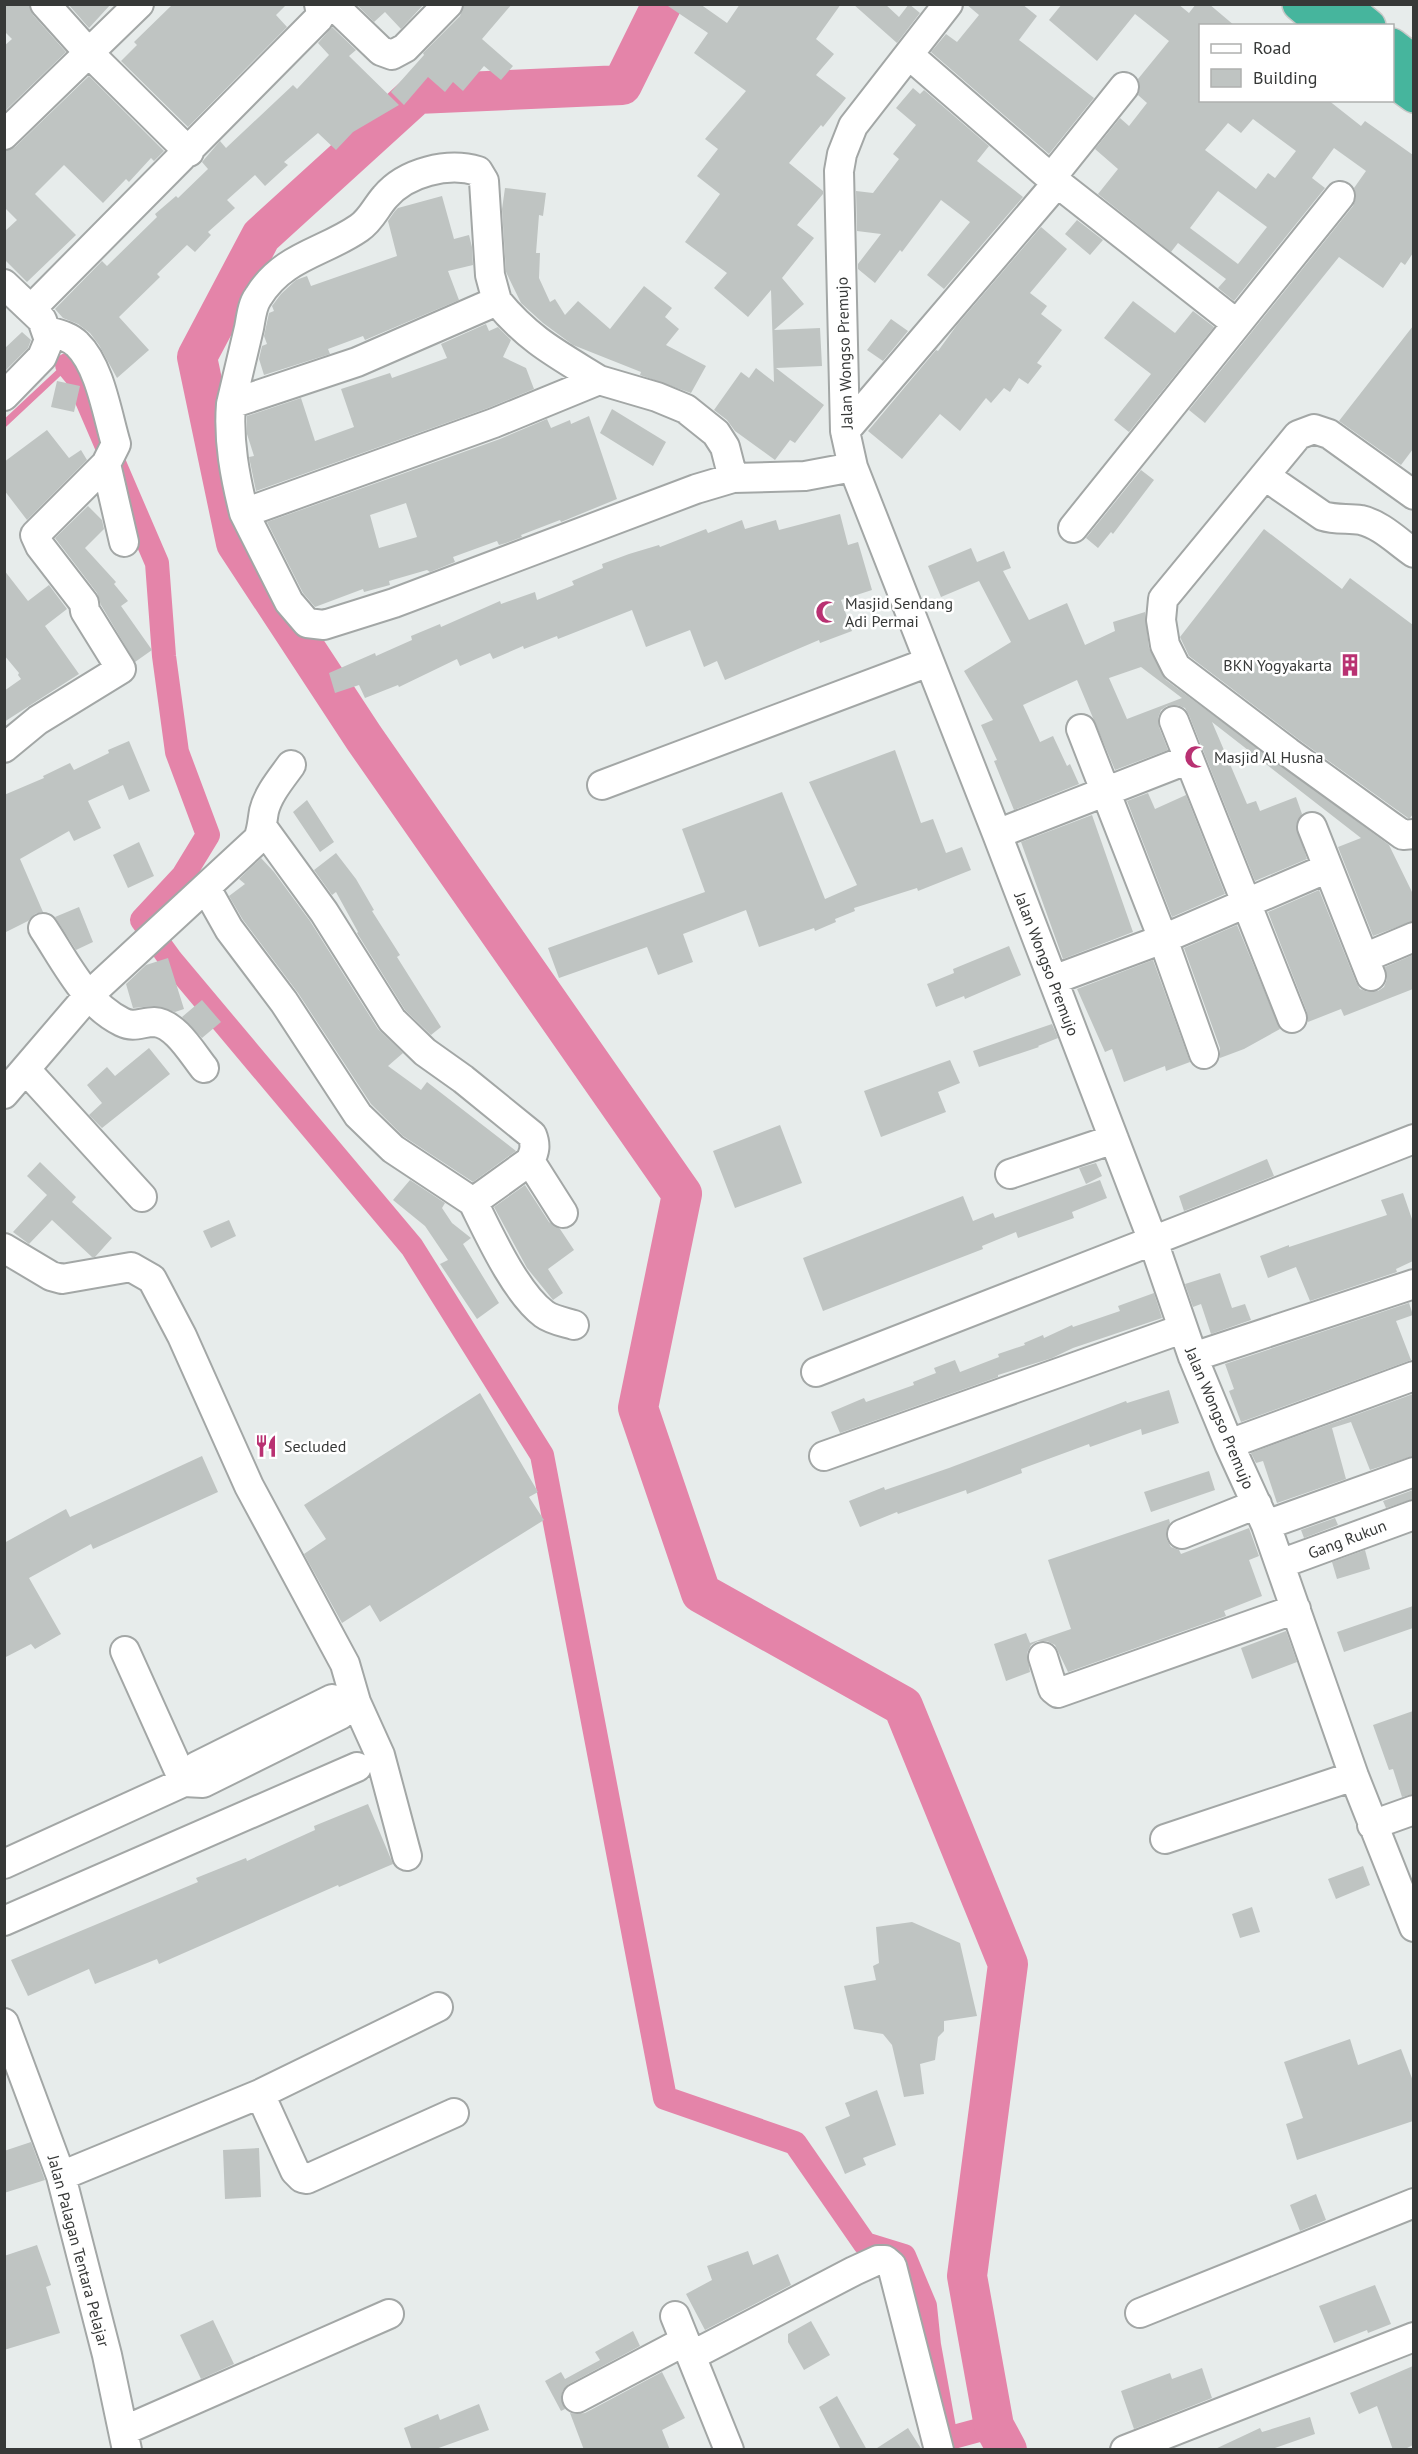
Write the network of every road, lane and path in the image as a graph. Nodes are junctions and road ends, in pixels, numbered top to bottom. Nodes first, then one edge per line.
1 (45, 4) edge
2 (139, 4) edge
3 (319, 4) edge
4 (332, 4) edge
5 (448, 4) edge
6 (948, 4) edge
7 (1299, 4) edge
8 (1342, 4) edge
9 (1323, 24) edge
10 (1367, 24) edge
11 (88, 53) junction
12 (909, 55) junction
13 (1404, 59) edge
14 (1124, 87) dead end
15 (1413, 96) edge
16 (4, 135) edge
17 (189, 152) junction
18 (1054, 181) junction
19 (1340, 196) dead end
20 (4, 284) edge
21 (497, 301) junction
22 (1237, 324) junction
23 (40, 332) junction
24 (599, 380) junction
25 (4, 396) edge
26 (231, 404) junction
27 (845, 431) junction
28 (111, 454) junction
29 (853, 467) junction
30 (1265, 476) junction
31 (733, 478) junction
32 (1413, 495) edge
33 (244, 513) junction
34 (1073, 528) dead end
35 (124, 542) dead end
36 (1413, 553) edge
37 (929, 662) junction
38 (1174, 721) dead end
39 (1082, 729) dead end
40 (4, 747) edge
41 (1189, 759) junction
42 (291, 765) dead end
43 (602, 785) dead end
44 (1106, 792) junction
45 (1312, 827) dead end
46 (263, 828) junction
47 (997, 834) junction
48 (1413, 834) edge
49 (1328, 868) junction
50 (206, 888) junction
51 (1245, 903) junction
52 (43, 928) dead end
53 (1413, 937) edge
54 (1163, 939) junction
55 (1053, 980) junction
56 (88, 996) junction
57 (1292, 1018) dead end
58 (1204, 1054) dead end
59 (204, 1068) dead end
60 (27, 1071) junction
61 (4, 1094) edge
62 (1114, 1139) junction
63 (1413, 1139) edge
64 (530, 1161) junction
65 (1010, 1174) dead end
66 (142, 1197) dead end
67 (473, 1202) junction
68 (563, 1213) dead end
69 (1153, 1241) junction
70 (4, 1248) edge
71 (1413, 1284) edge
72 (574, 1325) dead end
73 (1182, 1329) junction
74 (1193, 1357) junction
75 (816, 1372) dead end
76 (1413, 1376) edge
77 (1229, 1444) junction
78 (824, 1456) dead end
79 (1413, 1472) edge
80 (1262, 1515) junction
81 (1413, 1515) edge
82 (1182, 1534) dead end
83 (1280, 1564) junction
84 (1296, 1609) junction
85 (125, 1651) dead end
86 (1043, 1657) dead end
87 (368, 1761) junction
88 (1354, 1776) junction
89 (184, 1782) junction
90 (1413, 1810) edge
91 (1372, 1825) junction
92 (1165, 1839) dead end
93 (407, 1856) dead end
94 (4, 1864) edge
95 (1405, 1876) edge
96 (4, 1921) edge
97 (1413, 1927) edge
98 (438, 2007) dead end
99 (4, 2024) edge
100 (260, 2094) junction
101 (454, 2113) dead end
102 (61, 2176) junction
103 (1413, 2203) edge
104 (1140, 2313) dead end
105 (389, 2314) dead end
106 (1413, 2337) edge
107 (684, 2338) junction
108 (577, 2398) dead end
109 (125, 2440) edge
110 (729, 2450) edge
111 (939, 2450) edge
112 (1125, 2450) edge

1 - 11 street
2 - 11 street
3 - 17 street
4 - 5 street
6 - 12 street, Jalan Wongso Premujo
7 - 9 highway
8 - 10 highway
11 - 16 street
11 - 17 street
12 - 18 street
12 - 27 street, Jalan Wongso Premujo
13 - 15 highway
14 - 18 street
17 - 23 street
18 - 22 street
18 - 27 street
19 - 22 street
20 - 23 street
21 - 24 street
21 - 26 street
21 - 26 street
22 - 34 street
23 - 25 street
23 - 28 street
24 - 31 street
24 - 33 street
26 - 33 street
27 - 29 street, Jalan Wongso Premujo
28 - 35 street
28 - 40 street
29 - 31 street
29 - 37 street, Jalan Wongso Premujo
30 - 32 street
30 - 36 street
30 - 48 street
31 - 33 street
37 - 43 street
37 - 47 street, Jalan Wongso Premujo
38 - 41 street
39 - 44 street
41 - 44 street
41 - 51 street
42 - 46 street
44 - 47 street
44 - 54 street
45 - 49 street
46 - 50 street
46 - 64 street
47 - 55 street, Jalan Wongso Premujo
49 - 51 street
49 - 53 street
50 - 56 street
50 - 67 street
51 - 54 street
51 - 57 street
52 - 56 street
54 - 55 street
54 - 58 street
55 - 62 street, Jalan Wongso Premujo
56 - 59 street
56 - 60 street
60 - 61 street
60 - 66 street
62 - 65 street
62 - 69 street, Jalan Wongso Premujo
63 - 69 street
64 - 67 street
64 - 68 street
67 - 72 street
69 - 73 street, Jalan Wongso Premujo
69 - 75 street
70 - 87 street
71 - 74 street
73 - 74 street, Jalan Wongso Premujo
73 - 78 street
74 - 77 street, Jalan Wongso Premujo
76 - 77 street
77 - 80 street, Jalan Wongso Premujo
79 - 80 street
80 - 82 street
80 - 83 street, Jalan Wongso Premujo
81 - 83 street, Gang Rukun
83 - 84 street, Jalan Wongso Premujo
84 - 86 street
84 - 88 street, Jalan Wongso Premujo
85 - 89 street
87 - 93 street
87 - 96 street
88 - 91 street, Jalan Wongso Premujo
88 - 92 street
89 - 89 street
89 - 94 street
90 - 91 street
91 - 95 street, Jalan Wongso Premujo
95 - 97 street, Jalan Wongso Premujo
98 - 100 street
99 - 102 street, Jalan Palagan Tentara Pelajar
100 - 101 street
100 - 102 street
102 - 109 street, Jalan Palagan Tentara Pelajar
103 - 104 street
105 - 109 street
106 - 112 street
107 - 108 street
107 - 110 street
107 - 111 street

